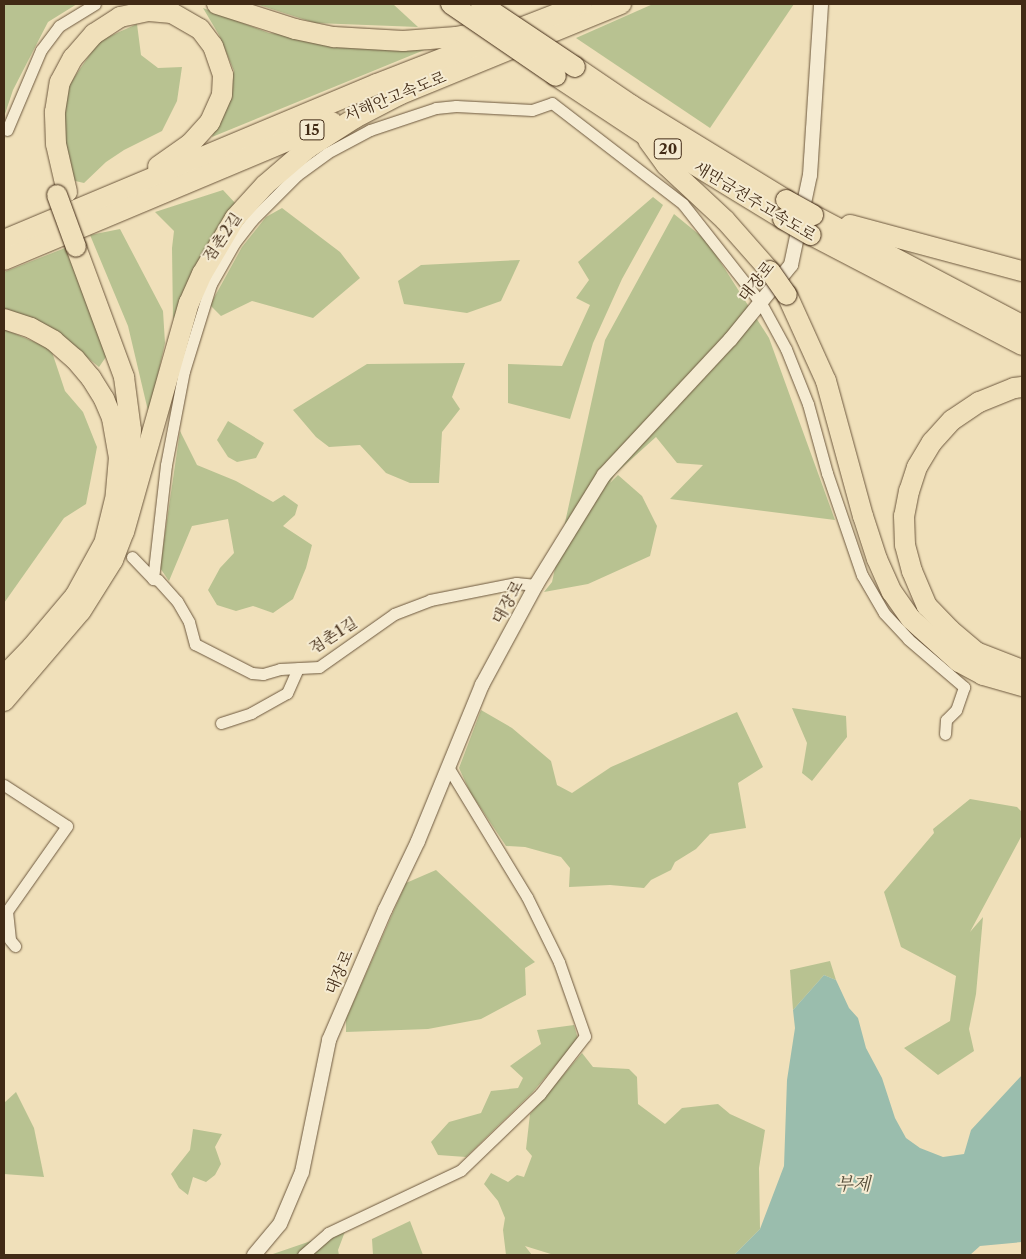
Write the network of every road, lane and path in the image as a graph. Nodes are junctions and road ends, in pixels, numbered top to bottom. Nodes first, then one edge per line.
1 (94, 4) edge
2 (127, 4) edge
3 (218, 4) edge
4 (450, 4) edge
5 (481, 4) edge
6 (582, 4) edge
7 (621, 4) edge
8 (821, 4) edge
9 (547, 17) junction
10 (400, 94) junction
11 (7, 130) dead end
12 (644, 134) junction
13 (62, 194) junction
14 (77, 209) junction
15 (784, 210) junction
16 (813, 215) junction
17 (4, 240) edge
18 (81, 245) junction
19 (4, 260) edge
20 (1022, 270) edge
21 (761, 303) junction
22 (4, 319) edge
23 (1022, 325) edge
24 (1022, 345) edge
25 (1022, 387) edge
26 (132, 506) junction
27 (103, 549) junction
28 (132, 557) dead end
29 (153, 579) junction
30 (536, 585) junction
31 (298, 668) junction
32 (1022, 670) edge
33 (4, 676) edge
34 (1022, 686) edge
35 (4, 701) edge
36 (221, 724) dead end
37 (945, 734) dead end
38 (448, 767) junction
39 (4, 785) edge
40 (6, 908) edge
41 (15, 946) dead end
42 (254, 1255) edge
43 (303, 1255) edge

1 - 11 street
2 - 13 highway
3 - 9 highway
4 - 12 highway, 새만금전주고속도로 / 20, bridge
5 - 15 highway, 새만금전주고속도로 / 20, bridge
6 - 9 highway, 서해안고속도로 / 15
7 - 10 highway, 서해안고속도로 / 15
8 - 21 street, 대장로
9 - 14 highway, 서해안고속도로 / 15
10 - 19 highway, 서해안고속도로 / 15
10 - 26 highway
12 - 15 highway, 새만금전주고속도로 / 20
12 - 34 highway, bridge
13 - 14 highway
13 - 18 highway
14 - 17 highway, 서해안고속도로 / 15
15 - 16 highway, 새만금전주고속도로 / 20, bridge
15 - 24 highway, 새만금전주고속도로 / 20, bridge
16 - 20 highway
16 - 23 highway, 새만금전주고속도로 / 20
18 - 26 highway
18 - 27 highway
21 - 29 street, 점촌2길
21 - 30 street, 대장로
21 - 37 street
22 - 27 highway
25 - 32 highway
26 - 35 highway
27 - 33 highway
28 - 29 street, 점촌1길
29 - 31 street, 점촌1길
30 - 31 street, 점촌1길
30 - 38 street, 대장로
31 - 36 street
38 - 42 street, 대장로
38 - 43 street
39 - 40 street
40 - 41 street

